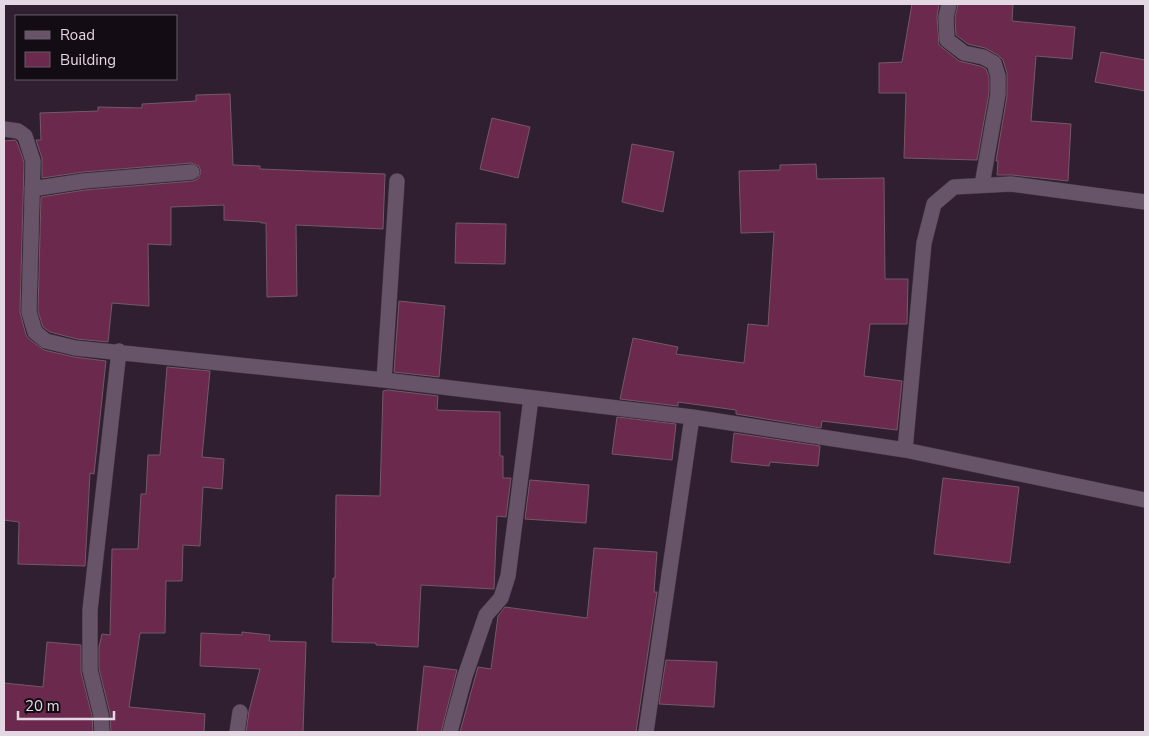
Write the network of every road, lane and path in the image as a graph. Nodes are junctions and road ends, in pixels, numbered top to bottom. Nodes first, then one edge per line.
1 (949, 4) edge
2 (4, 128) edge
3 (192, 172) dead end
4 (397, 181) dead end
5 (982, 185) junction
6 (32, 189) junction
7 (1145, 202) edge
8 (119, 351) junction
9 (384, 380) junction
10 (531, 398) junction
11 (692, 417) junction
12 (905, 450) junction
13 (1145, 500) edge
14 (240, 712) dead end
15 (102, 732) edge
16 (237, 732) edge
17 (450, 732) edge
18 (646, 732) edge

1 - 5 street
2 - 6 street
3 - 6 street
4 - 9 street
5 - 7 street
5 - 12 street
6 - 8 street
8 - 9 street
8 - 15 street
9 - 10 street
10 - 11 street
10 - 17 street
11 - 12 street
11 - 18 street
12 - 13 street
14 - 16 street

